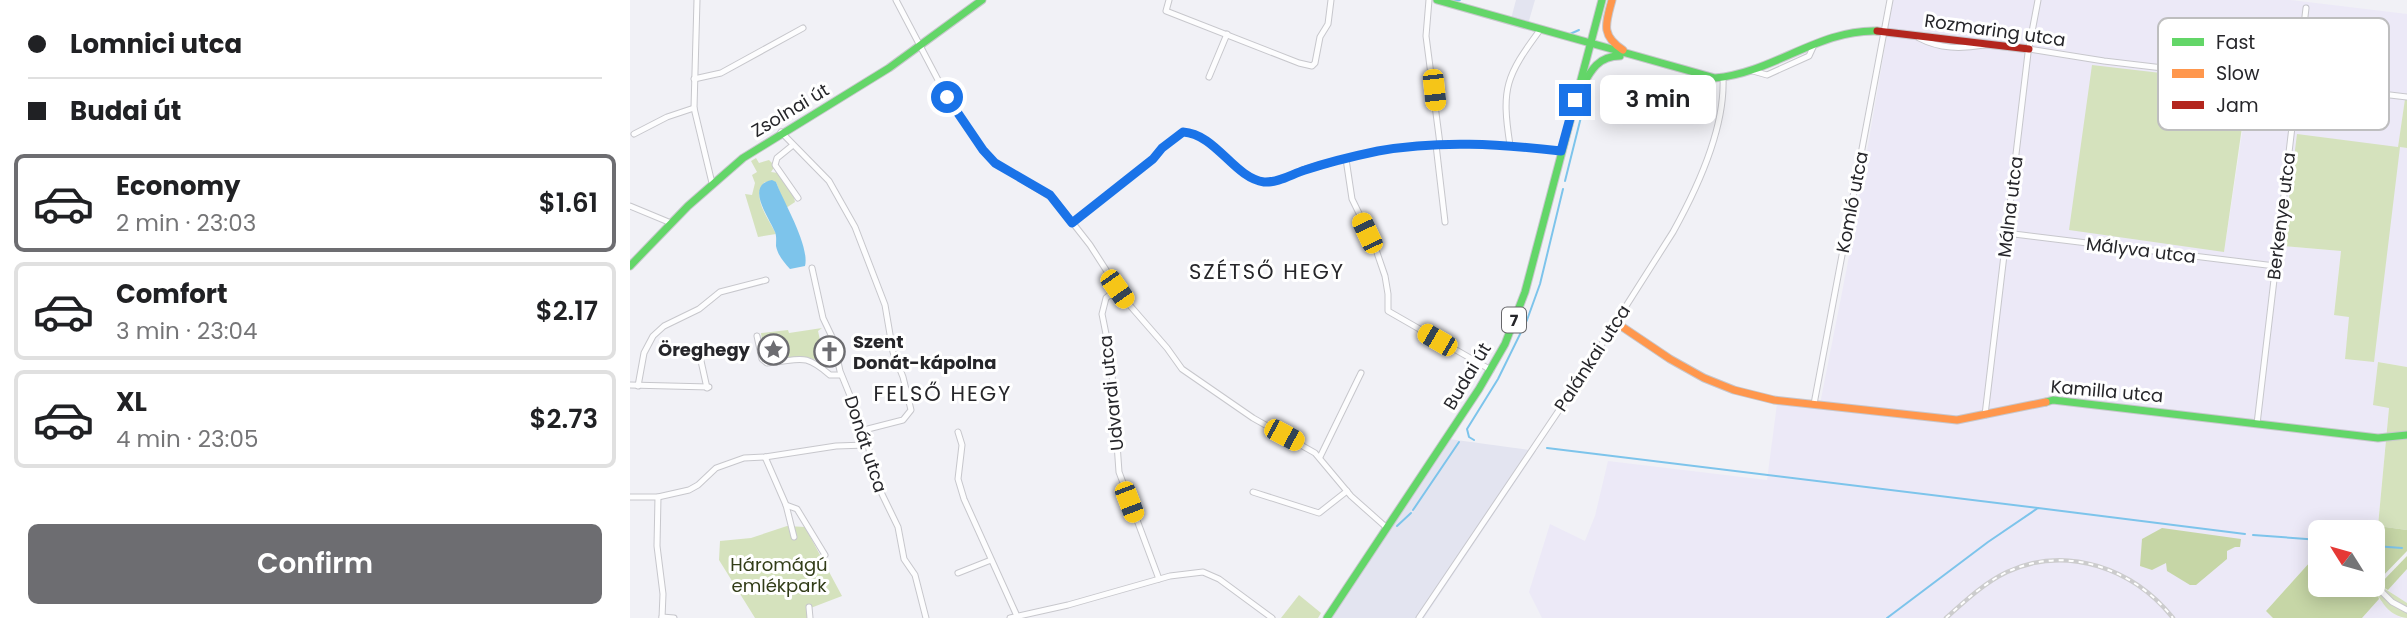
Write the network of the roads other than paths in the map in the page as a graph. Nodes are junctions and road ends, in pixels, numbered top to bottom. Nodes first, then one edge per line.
1 (697, 0) edge
2 (896, 0) edge
3 (982, 0) edge
4 (1169, 0) edge
5 (1331, 0) edge
6 (1429, 0) edge
7 (1437, 0) edge
8 (1602, 0) edge
9 (1612, 0) edge
10 (1890, 0) edge
11 (2038, 0) edge
12 (1467, 4) edge
13 (2306, 8) dead end
14 (2305, 18) edge
15 (803, 28) dead end
16 (1540, 30) junction
17 (1885, 32) junction
18 (1227, 34) junction
19 (1590, 44) junction
20 (920, 47) junction
21 (2029, 49) junction
22 (1636, 57) junction
23 (2158, 66) edge
24 (1209, 77) dead end
25 (1723, 78) junction
26 (694, 79) junction
27 (2389, 95) edge
28 (2407, 97) edge
29 (1575, 100) junction
30 (694, 108) junction
31 (2292, 130) edge
32 (781, 132) junction
33 (634, 134) dead end
34 (1438, 144) junction
35 (793, 145) junction
36 (1510, 145) junction
37 (1561, 151) junction
38 (1346, 159) junction
39 (712, 183) junction
40 (798, 198) dead end
41 (630, 206) edge
42 (1445, 222) dead end
43 (671, 223) junction
44 (1072, 223) junction
45 (2006, 233) junction
46 (630, 266) edge
47 (2275, 266) junction
48 (812, 268) dead end
49 (766, 280) dead end
50 (1117, 289) junction
51 (1615, 322) junction
52 (757, 336) dead end
53 (699, 352) dead end
54 (1491, 370) junction
55 (1361, 373) dead end
56 (841, 375) junction
57 (630, 385) edge
58 (638, 386) junction
59 (1814, 404) junction
60 (1985, 415) junction
61 (2257, 424) junction
62 (864, 430) junction
63 (958, 432) dead end
64 (2407, 435) edge
65 (866, 445) junction
66 (765, 457) junction
67 (1320, 457) junction
68 (1347, 491) junction
69 (1253, 492) dead end
70 (630, 497) edge
71 (658, 497) junction
72 (786, 505) junction
73 (807, 524) junction
74 (792, 526) junction
75 (1387, 528) junction
76 (794, 537) dead end
77 (825, 555) dead end
78 (991, 560) junction
79 (958, 573) dead end
80 (1159, 579) junction
81 (2385, 595) edge
82 (809, 607) dead end
83 (2407, 610) edge
84 (662, 617) edge
85 (1014, 617) edge
86 (674, 618) edge
87 (810, 618) edge
88 (926, 618) edge
89 (1272, 618) edge
90 (1327, 618) edge
91 (1419, 618) edge

1 - 26 street
2 - 20 street
3 - 20 street, Zsolnai út
4 - 18 street
5 - 18 street
6 - 34 street
7 - 12 street, Rozmaring utca
8 - 19 street, Budai út / 7
9 - 22 street
10 - 17 street, Komló utca
11 - 21 street, Málna utca
12 - 16 street, Rozmaring utca
13 - 14 street, Berkenye utca
15 - 26 street
16 - 19 street, Rozmaring utca
16 - 36 street
17 - 21 street, Rozmaring utca
17 - 25 street, Rozmaring utca
17 - 59 street, Komló utca
18 - 24 street
19 - 22 street, Rozmaring utca
19 - 29 street, Budai út / 7
20 - 32 street, Zsolnai út
20 - 44 street
21 - 23 street, Rozmaring utca
21 - 45 street, Málna utca
22 - 25 street, Rozmaring utca
22 - 29 street
25 - 51 street, Palánkai utca
26 - 30 street
27 - 28 street, Rozmaring utca
29 - 37 street, Budai út / 7
30 - 33 street
30 - 39 street
31 - 47 street, Berkenye utca
32 - 35 street
32 - 39 street, Zsolnai út
34 - 36 street
34 - 38 street
34 - 42 street
35 - 40 street
35 - 62 street
36 - 37 street
37 - 54 street, Budai út / 7
38 - 44 street
38 - 54 street
39 - 43 street, Zsolnai út
41 - 43 street
43 - 46 street, Zsolnai út
44 - 50 street
45 - 47 street, Mályva utca
45 - 60 street, Málna utca
47 - 61 street, Berkenye utca
48 - 56 street, Donát utca
49 - 58 street
50 - 67 street
50 - 80 street, Udvardi utca
51 - 59 street, Kamilla utca
51 - 91 street, Palánkai utca
52 - 56 street
53 - 58 street
54 - 75 street, Budai út / 7
55 - 67 street
56 - 62 street, Donát utca
57 - 58 street
59 - 60 street, Kamilla utca
60 - 61 street, Kamilla utca
61 - 64 street, Kamilla utca
62 - 65 street, Donát utca
63 - 78 street
65 - 66 street
65 - 88 street, Donát utca
66 - 71 street
66 - 72 street
67 - 68 street
68 - 69 street
68 - 75 street
70 - 71 street
71 - 84 street
72 - 73 street
72 - 74 street
73 - 74 street
73 - 77 street
74 - 76 street
75 - 90 street, Budai út / 7
78 - 79 street
78 - 85 street
80 - 85 street
80 - 89 street
81 - 83 street
82 - 87 street
84 - 86 street

